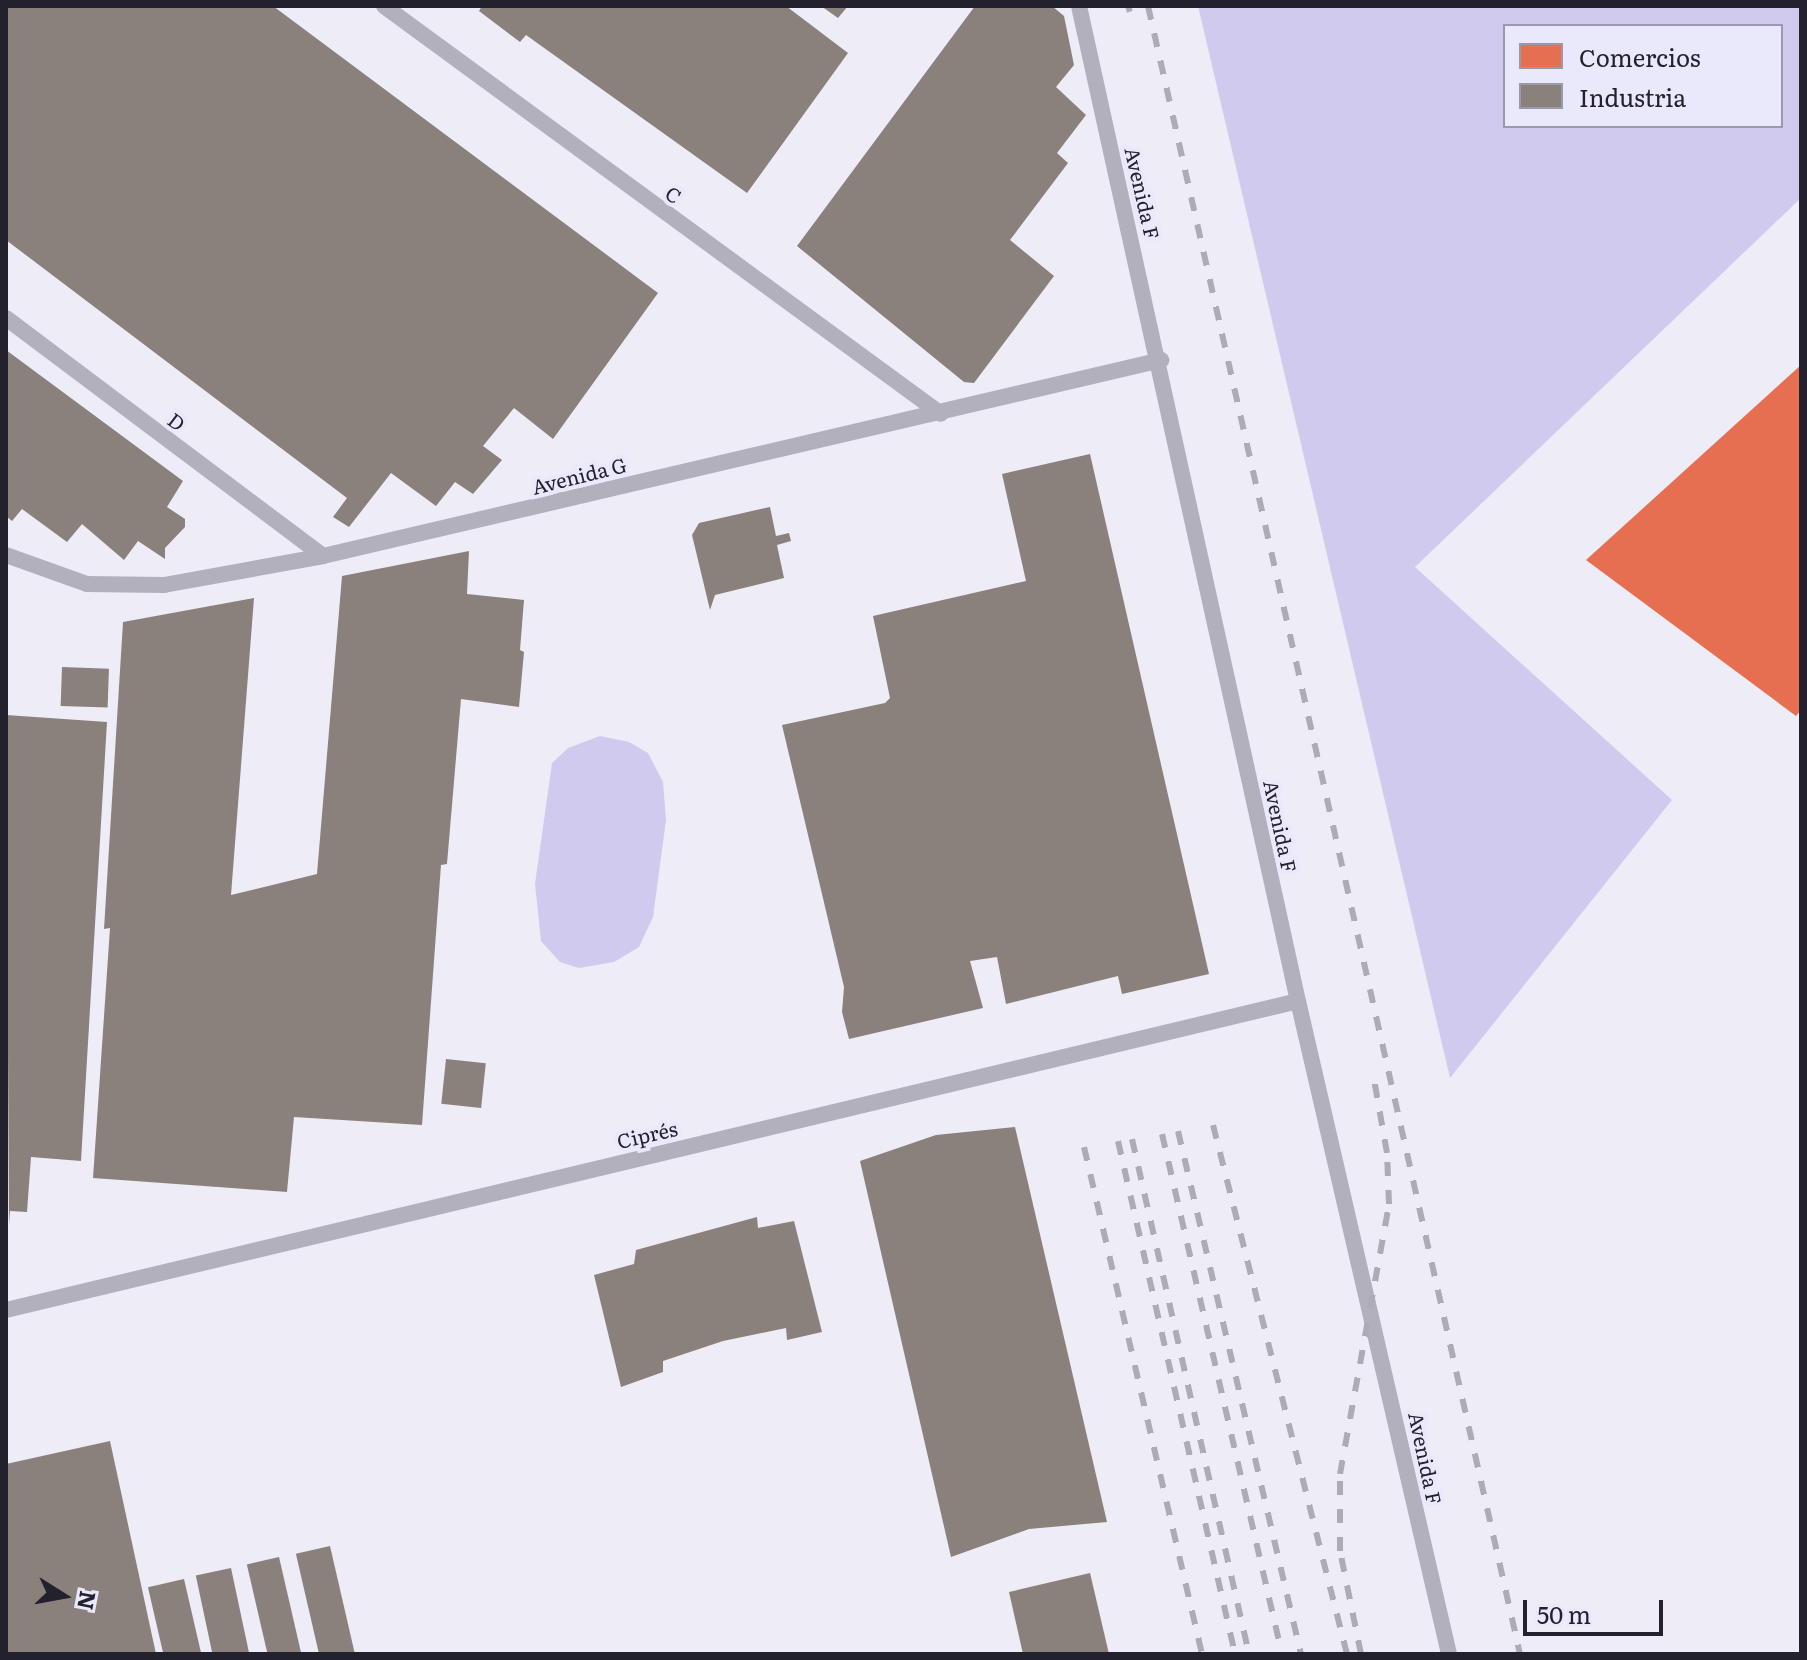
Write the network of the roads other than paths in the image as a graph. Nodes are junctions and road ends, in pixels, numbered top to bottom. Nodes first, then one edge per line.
1 (384, 6) edge
2 (1079, 6) edge
3 (6, 318) edge
4 (1161, 360) junction
5 (941, 414) junction
6 (6, 555) edge
7 (323, 556) junction
8 (1298, 1001) junction
9 (6, 1310) edge
10 (1449, 1654) edge

1 - 5 street, C
2 - 4 street, Avenida F
3 - 7 street, D
4 - 5 street, Avenida G
4 - 8 street, Avenida F
5 - 7 street, Avenida G
6 - 7 street, Avenida G
8 - 9 street, Ciprés
8 - 10 street, Avenida F

